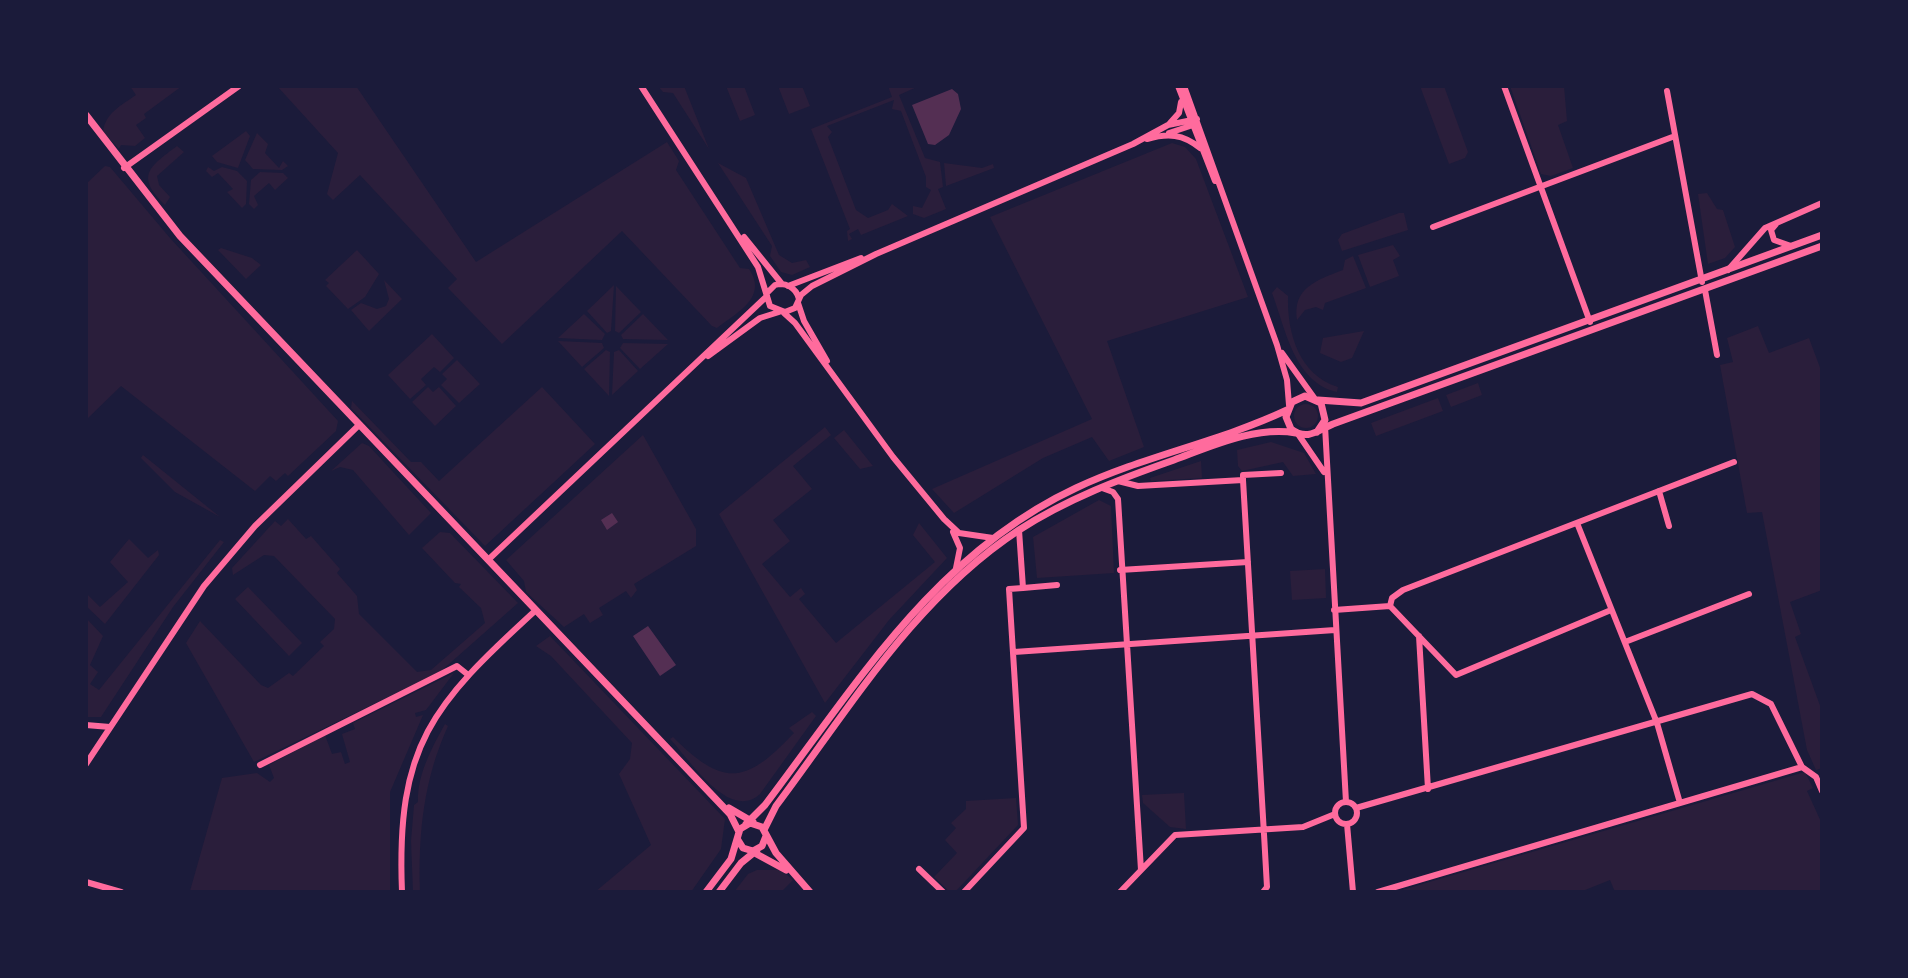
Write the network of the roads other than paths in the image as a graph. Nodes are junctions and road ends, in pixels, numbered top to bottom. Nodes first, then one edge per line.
1 (239, 86) edge
2 (641, 86) edge
3 (1181, 86) edge
4 (1504, 86) edge
5 (1667, 91) dead end
6 (1181, 98) junction
7 (86, 115) edge
8 (1193, 121) junction
9 (1168, 125) junction
10 (1167, 134) junction
11 (1675, 136) junction
12 (1133, 144) junction
13 (1201, 150) junction
14 (124, 168) junction
15 (1540, 188) junction
16 (1221, 191) junction
17 (1822, 203) edge
18 (727, 216) junction
19 (1780, 221) junction
20 (1433, 227) dead end
21 (1822, 235) edge
22 (1794, 246) junction
23 (1822, 246) edge
24 (876, 254) junction
25 (1725, 273) junction
26 (785, 285) junction
27 (1703, 286) junction
28 (767, 294) junction
29 (798, 300) junction
30 (780, 312) junction
31 (1590, 322) junction
32 (1277, 345) junction
33 (1717, 355) dead end
34 (702, 361) junction
35 (842, 388) junction
36 (1316, 399) junction
37 (1288, 408) junction
38 (1325, 424) junction
39 (359, 425) junction
40 (1297, 434) junction
41 (1734, 462) dead end
42 (1281, 473) dead end
43 (1326, 479) junction
44 (1243, 480) junction
45 (1118, 481) junction
46 (1101, 488) junction
47 (1659, 491) junction
48 (944, 519) junction
49 (1577, 523) junction
50 (1669, 526) dead end
51 (1019, 530) junction
52 (993, 538) junction
53 (488, 560) junction
54 (1248, 562) junction
55 (956, 568) junction
56 (1120, 570) junction
57 (1057, 585) dead end
58 (1023, 588) junction
59 (1749, 594) dead end
60 (1390, 606) junction
61 (536, 610) junction
62 (1334, 610) junction
63 (1611, 610) junction
64 (1335, 630) junction
65 (1419, 635) junction
66 (1253, 636) junction
67 (1625, 642) junction
68 (1125, 644) junction
69 (1014, 652) junction
70 (467, 674) junction
71 (1657, 723) junction
72 (86, 725) edge
73 (110, 727) junction
74 (86, 764) edge
75 (260, 765) dead end
76 (1802, 767) junction
77 (1428, 789) junction
78 (1822, 791) edge
79 (714, 798) junction
80 (1346, 802) junction
81 (1680, 803) junction
82 (1356, 808) junction
83 (1335, 814) junction
84 (750, 823) junction
85 (1347, 824) junction
86 (1264, 829) junction
87 (765, 833) junction
88 (738, 835) junction
89 (753, 851) junction
90 (919, 869) dead end
91 (1141, 870) junction
92 (791, 873) junction
93 (86, 882) edge
94 (1355, 891) edge
95 (121, 892) edge
96 (402, 892) edge
97 (706, 892) edge
98 (719, 892) edge
99 (810, 892) edge
100 (943, 892) edge
101 (964, 892) edge
102 (1120, 892) edge
103 (1263, 892) edge
104 (1378, 892) edge

1 - 14 street
2 - 18 street
3 - 6 street
3 - 8 street
4 - 15 street
5 - 11 street
6 - 8 street
6 - 9 street
7 - 14 street
8 - 9 street
8 - 10 street
8 - 13 street
8 - 16 street
9 - 12 street
10 - 12 street
10 - 13 street
11 - 15 street
11 - 27 street
12 - 24 street
13 - 16 street
14 - 39 street
15 - 20 street
15 - 31 street
16 - 32 street
17 - 19 street
18 - 26 street
18 - 28 street
19 - 22 street
19 - 25 street
21 - 22 street
22 - 25 street
23 - 27 street
24 - 26 street
24 - 29 street
25 - 27 street
26 - 28 street
26 - 29 street
27 - 31 street
27 - 33 street
27 - 38 street
28 - 30 street
28 - 34 street
29 - 30 street
29 - 35 street
30 - 34 street
30 - 35 street
31 - 36 street
32 - 36 street
32 - 37 street
34 - 53 street
35 - 48 street
36 - 37 street
36 - 38 street
37 - 40 street
37 - 52 street
38 - 40 street
38 - 43 street
39 - 53 street
39 - 73 street
40 - 43 street
40 - 45 street
41 - 47 street
42 - 44 street
43 - 62 street
44 - 45 street
44 - 54 street
45 - 46 street
46 - 51 street
46 - 56 street
47 - 49 street
47 - 50 street
48 - 52 street
48 - 55 street
49 - 60 street
49 - 63 street
51 - 58 street
51 - 87 street
52 - 55 street
53 - 61 street
54 - 56 street
54 - 66 street
55 - 84 street
56 - 68 street
57 - 58 street
58 - 69 street
59 - 67 street
60 - 62 street
60 - 65 street
61 - 70 street
61 - 79 street
62 - 64 street
63 - 65 street
63 - 67 street
64 - 66 street
64 - 80 street
65 - 77 street
66 - 68 street
66 - 86 street
67 - 71 street
68 - 69 street
68 - 91 street
69 - 101 street
70 - 75 street
70 - 96 street
71 - 76 street
71 - 77 street
71 - 81 street
72 - 73 street
73 - 74 street
76 - 78 street
76 - 81 street
77 - 82 street
79 - 84 street
79 - 88 street
80 - 82 street
80 - 83 street
81 - 104 street
82 - 85 street
83 - 85 street
83 - 86 street
84 - 87 street
84 - 88 street
85 - 94 street
86 - 91 street
86 - 103 street
87 - 89 street
87 - 92 street
88 - 89 street
88 - 97 street
89 - 92 street
89 - 98 street
90 - 100 street
91 - 102 street
92 - 99 street
93 - 95 street

